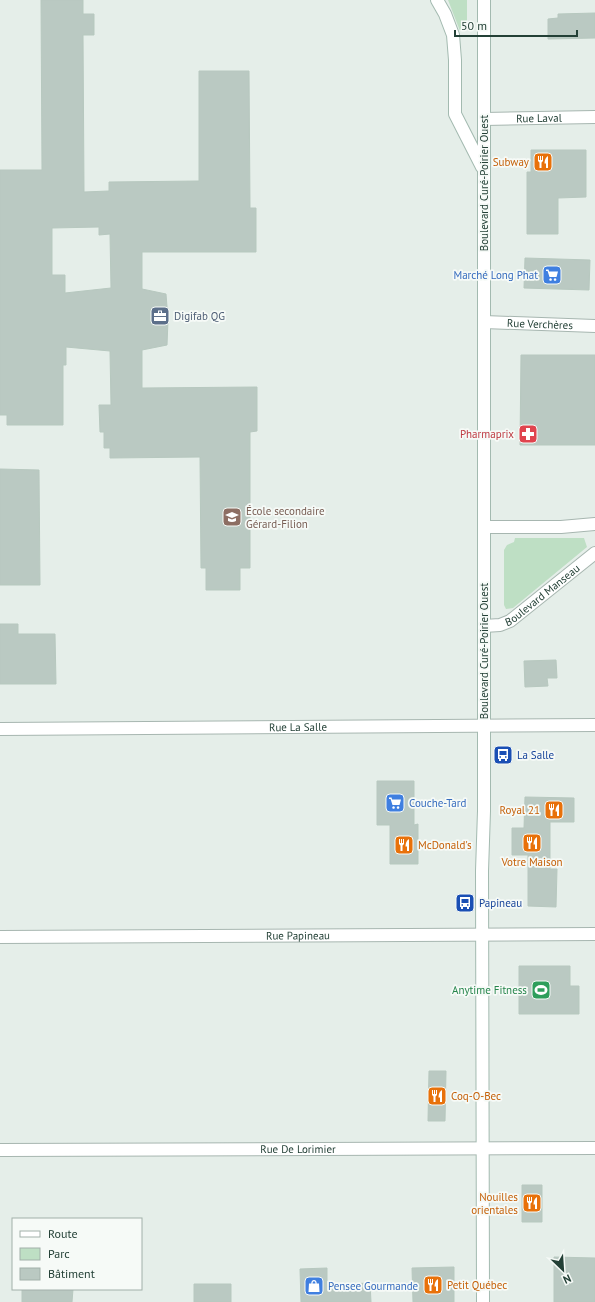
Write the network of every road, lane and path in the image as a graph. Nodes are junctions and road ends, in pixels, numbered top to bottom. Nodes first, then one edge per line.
1 (437, 0) edge
2 (484, 0) edge
3 (595, 117) edge
4 (484, 119) junction
5 (484, 170) junction
6 (484, 322) junction
7 (595, 326) edge
8 (595, 524) edge
9 (484, 527) junction
10 (595, 553) edge
11 (484, 626) junction
12 (595, 725) edge
13 (483, 726) junction
14 (0, 729) edge
15 (595, 934) edge
16 (482, 935) junction
17 (0, 937) edge
18 (483, 1148) junction
19 (595, 1148) edge
20 (0, 1150) edge
21 (483, 1302) edge

1 - 5 street
2 - 4 street, Boulevard Curé-Poirier Ouest
3 - 4 street, Rue Laval
4 - 5 street, Boulevard Curé-Poirier Ouest
5 - 6 street, Boulevard Curé-Poirier Ouest
6 - 7 street, Rue Verchères
6 - 9 street, Boulevard Curé-Poirier Ouest
8 - 9 street
9 - 11 street, Boulevard Curé-Poirier Ouest
10 - 11 street, Boulevard Manseau
11 - 13 street, Boulevard Curé-Poirier Ouest
12 - 13 street, Rue La Salle
13 - 14 street, Rue La Salle
13 - 16 street, Boulevard Curé-Poirier Ouest
15 - 16 street, Rue Papineau
16 - 17 street, Rue Papineau
16 - 18 street, Boulevard Curé-Poirier Ouest
18 - 19 street, Rue De Lorimier
18 - 20 street, Rue De Lorimier
18 - 21 street, Boulevard Curé-Poirier Ouest

